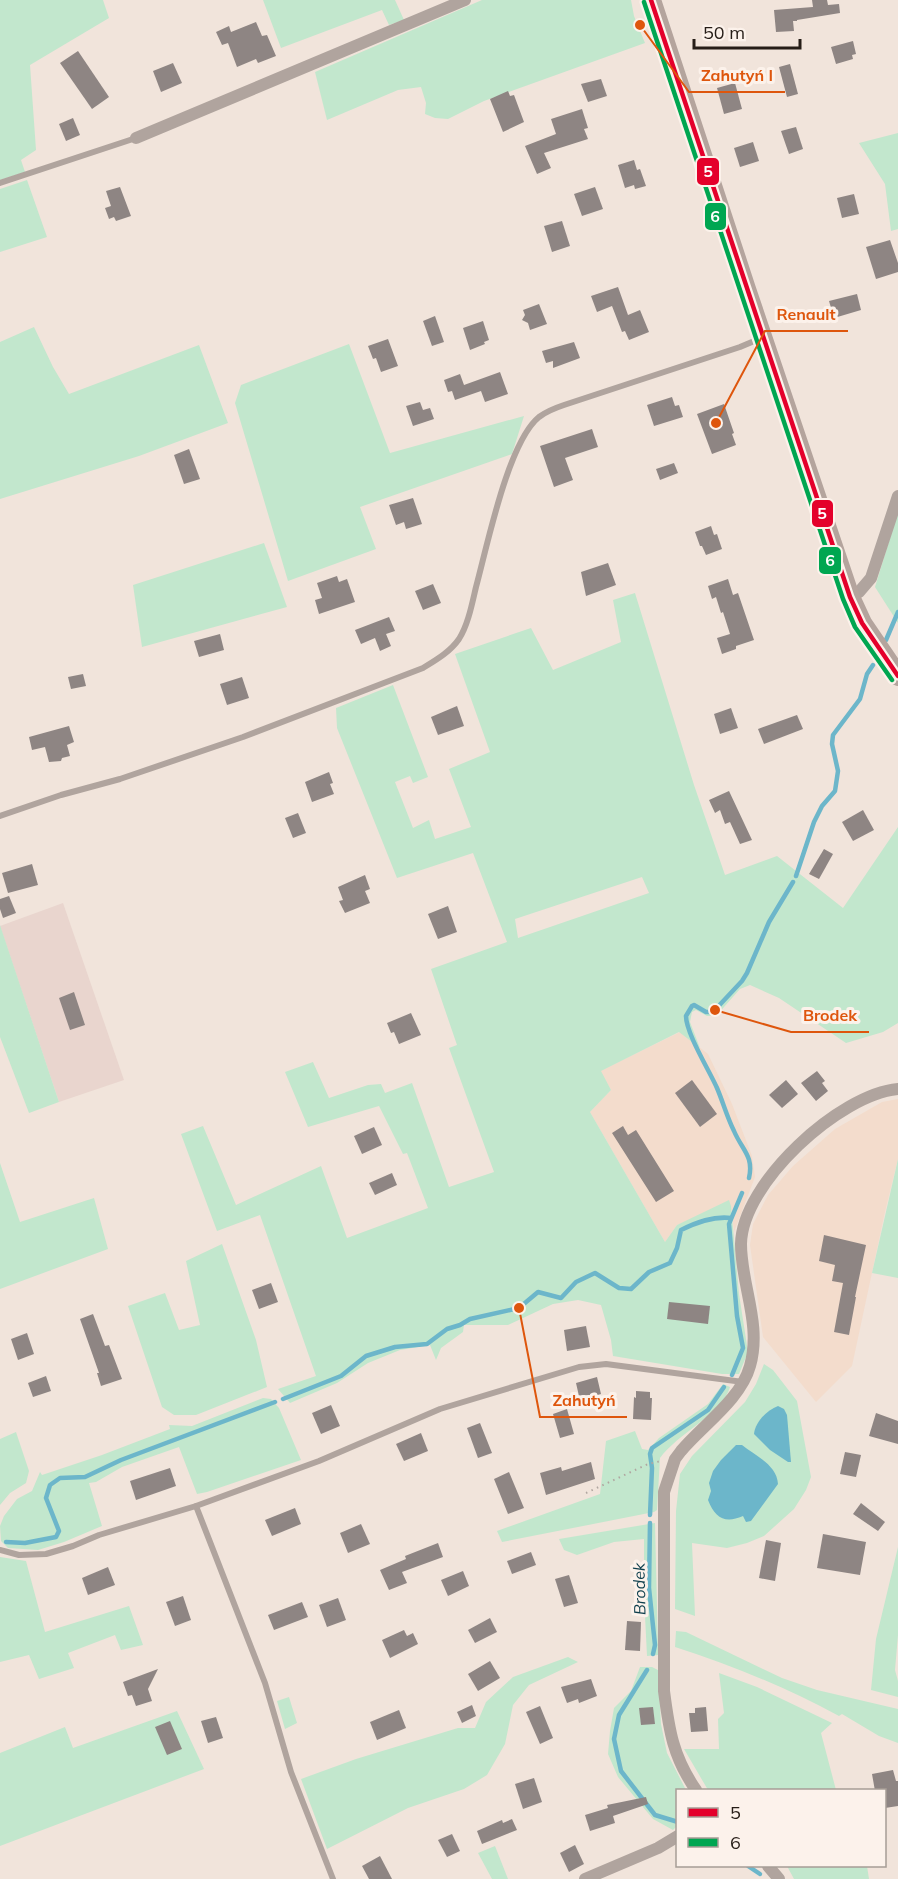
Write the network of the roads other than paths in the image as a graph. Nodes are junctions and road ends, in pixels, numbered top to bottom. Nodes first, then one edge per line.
1 (465, 0) edge
2 (651, 0) edge
3 (135, 138) joint
4 (0, 183) edge
5 (762, 338) junction
6 (898, 496) edge
7 (850, 597) junction
8 (898, 676) edge
9 (0, 816) edge
10 (898, 1089) edge
11 (743, 1382) junction
12 (196, 1506) junction
13 (0, 1550) edge
14 (695, 1789) edge
15 (676, 1837) edge
16 (769, 1867) edge
17 (333, 1879) edge
18 (585, 1879) edge
19 (779, 1879) edge

1 - 3 street
2 - 5 main road
3 - 4 lane
5 - 7 main road
5 - 9 lane
6 - 7 street
7 - 8 main road
10 - 11 street
11 - 12 lane
11 - 14 street
12 - 13 lane
12 - 17 lane
15 - 18 street
16 - 19 street

